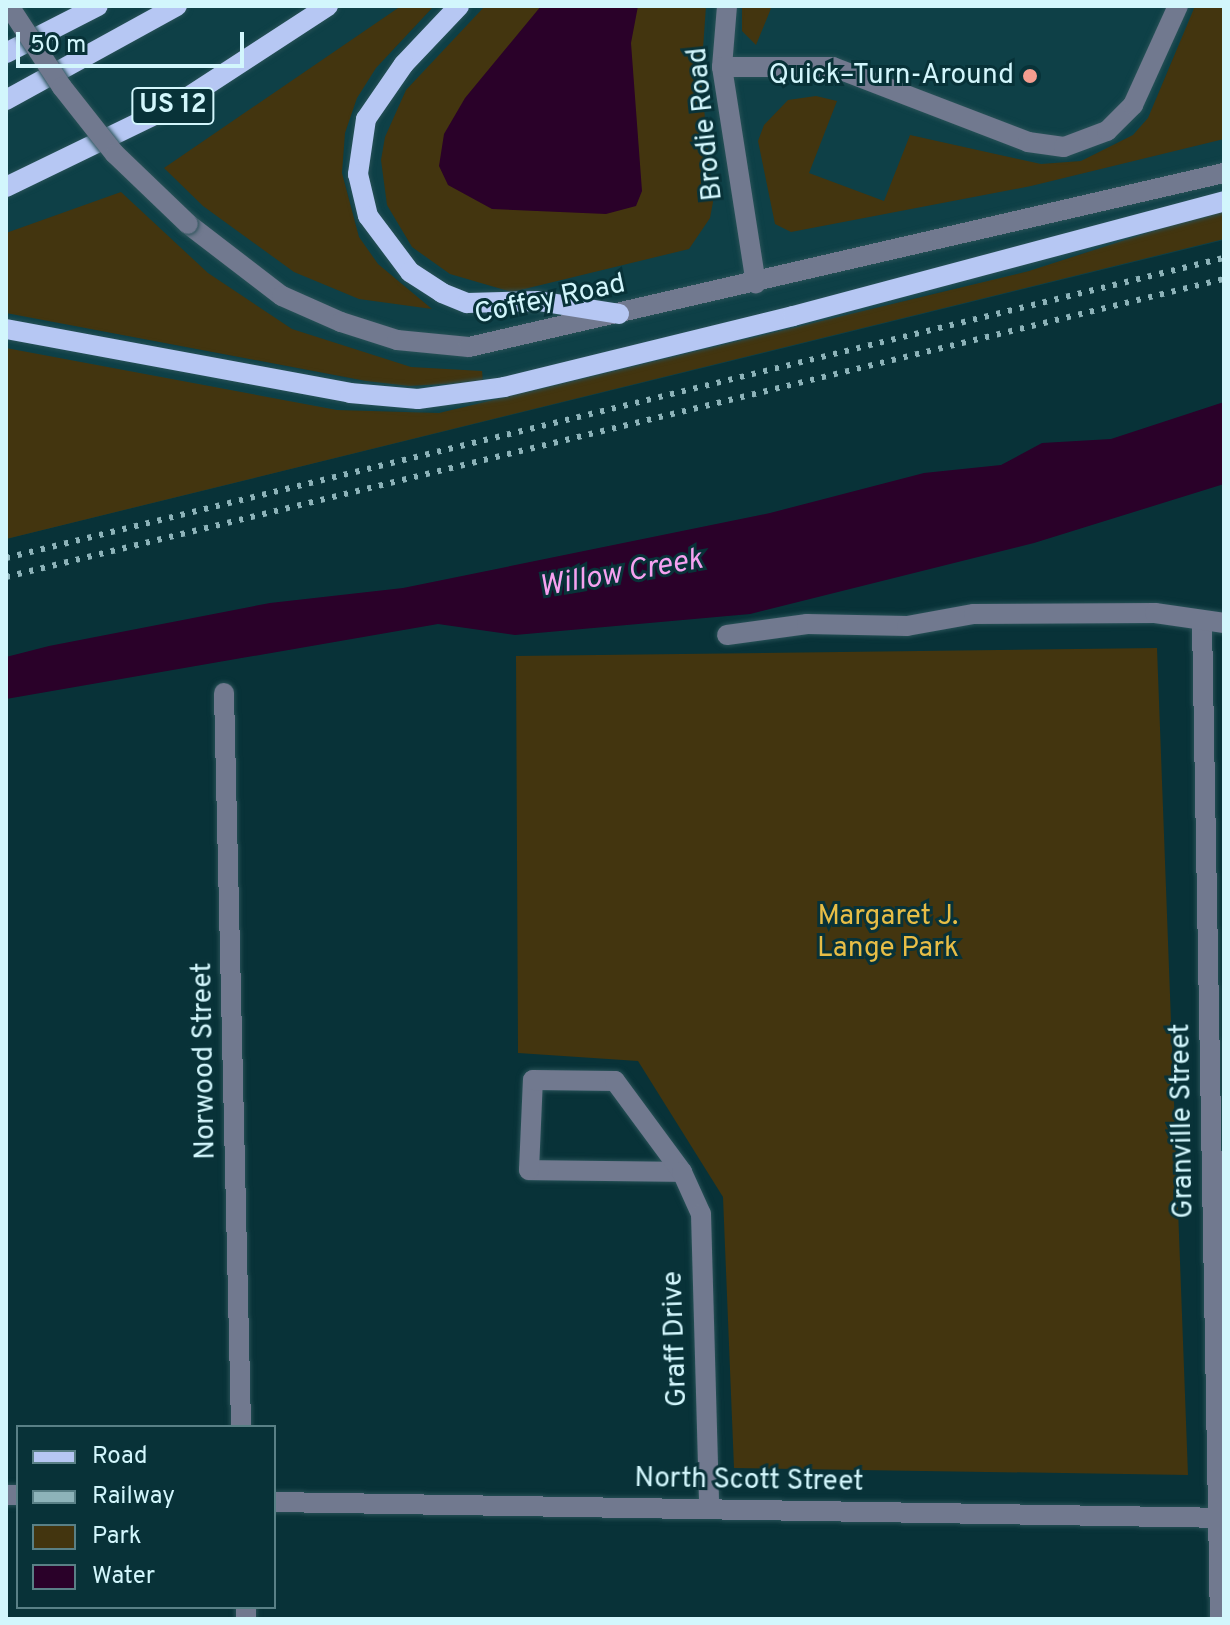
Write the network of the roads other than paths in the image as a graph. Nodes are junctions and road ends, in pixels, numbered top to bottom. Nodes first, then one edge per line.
1 (9, 6) edge
2 (98, 6) edge
3 (177, 6) edge
4 (328, 6) edge
5 (459, 6) edge
6 (727, 6) edge
7 (1178, 6) edge
8 (6, 53) edge
9 (722, 67) junction
10 (6, 100) edge
11 (1224, 173) edge
12 (6, 187) edge
13 (1224, 201) edge
14 (756, 283) junction
15 (619, 314) junction
16 (6, 329) edge
17 (1202, 622) junction
18 (1224, 623) edge
19 (727, 635) dead end
20 (224, 693) dead end
21 (682, 1172) junction
22 (241, 1425) edge
23 (276, 1502) edge
24 (709, 1508) junction
25 (1221, 1518) edge
26 (1220, 1619) edge

1 - 15 street, Coffey Road, bridge
2 - 8 main road
3 - 10 main road
4 - 12 main road, US 12
5 - 15 main road
6 - 9 street, Brodie Road
7 - 9 street
9 - 14 street, Brodie Road
11 - 14 street, Coffey Road
13 - 16 main road
14 - 15 street, Coffey Road
17 - 18 street
17 - 19 street
17 - 25 street, Granville Street
20 - 22 street, Norwood Street
21 - 21 street, Graff Drive
21 - 24 street, Graff Drive
23 - 24 street, North Scott Street
24 - 25 street, North Scott Street
25 - 26 street, Granville Street

